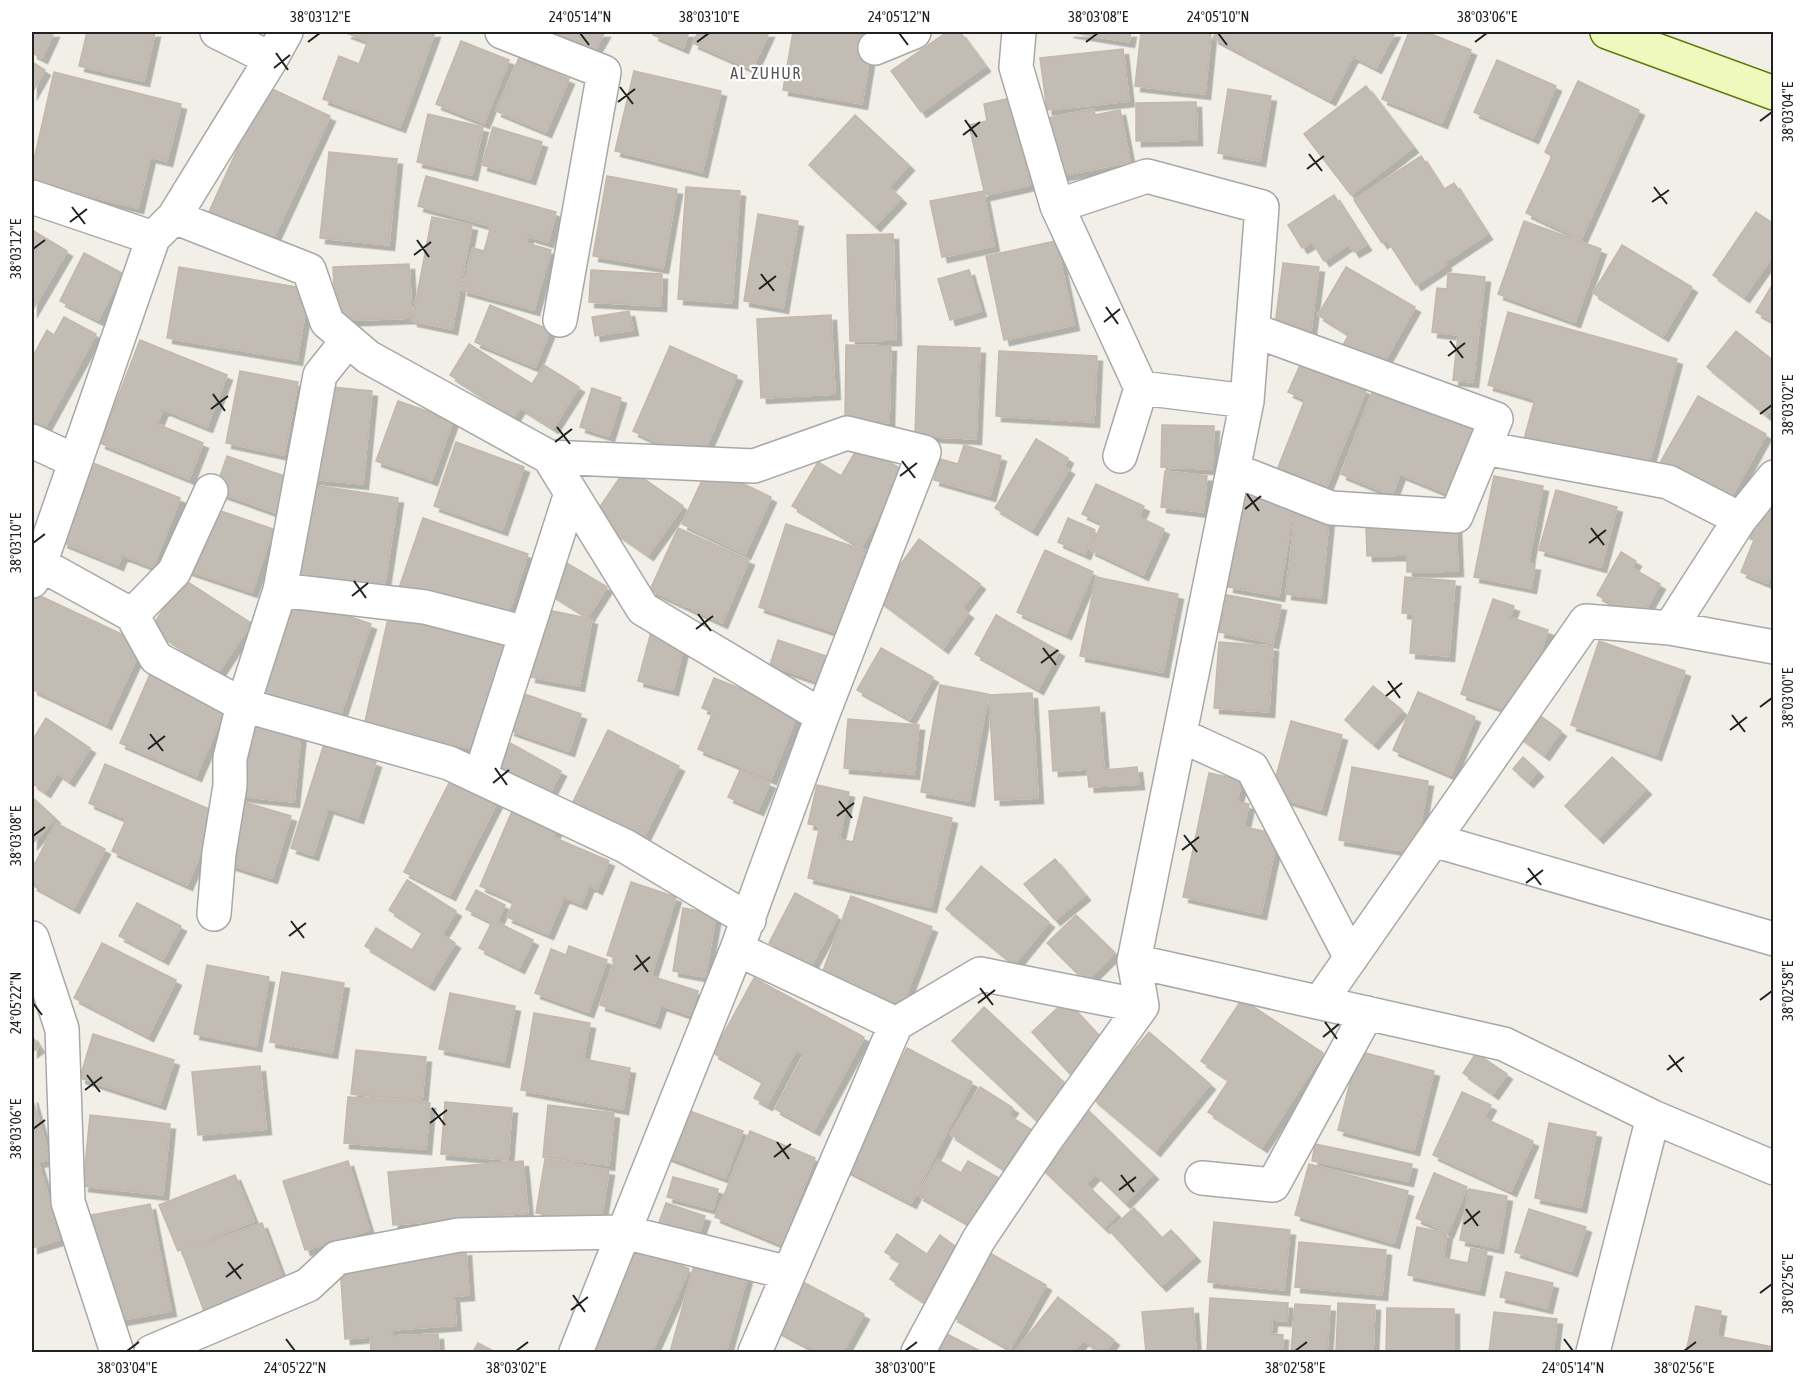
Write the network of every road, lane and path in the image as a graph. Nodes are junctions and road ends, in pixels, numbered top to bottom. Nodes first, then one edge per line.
1 (217, 32) edge
2 (502, 32) edge
3 (914, 32) edge
4 (1019, 32) edge
5 (1607, 32) edge
6 (279, 45) edge
7 (875, 48) dead end
8 (1772, 88) edge
9 (32, 196) edge
10 (1057, 206) junction
11 (164, 228) junction
12 (560, 320) dead end
13 (1253, 330) junction
14 (348, 340) junction
15 (1141, 388) junction
16 (1247, 401) junction
17 (32, 441) edge
18 (1484, 448) junction
19 (1120, 456) dead end
20 (549, 457) junction
21 (75, 461) junction
22 (1234, 471) junction
23 (1773, 477) edge
24 (211, 491) dead end
25 (571, 493) junction
26 (1740, 519) junction
27 (36, 572) edge
28 (280, 590) junction
29 (132, 615) junction
30 (1670, 628) junction
31 (526, 633) junction
32 (1773, 647) edge
33 (243, 705) junction
34 (822, 716) junction
35 (1180, 735) junction
36 (480, 777) junction
37 (1433, 840) junction
38 (214, 914) dead end
39 (743, 935) junction
40 (32, 938) edge
41 (1773, 939) edge
42 (1351, 958) junction
43 (1134, 961) junction
44 (1320, 1002) junction
45 (1142, 1006) junction
46 (1366, 1013) junction
47 (896, 1024) junction
48 (1653, 1117) junction
49 (1773, 1168) edge
50 (1202, 1178) dead end
51 (624, 1232) junction
52 (789, 1273) junction
53 (759, 1351) edge
54 (117, 1353) edge
55 (151, 1353) edge
56 (576, 1353) edge
57 (918, 1353) edge
58 (1593, 1353) edge

1 - 6 street
2 - 12 street
3 - 7 street
4 - 10 street
5 - 8 main road
6 - 11 street
9 - 11 street
10 - 13 street
10 - 15 street
11 - 14 street
11 - 21 street
13 - 16 street
13 - 18 street
14 - 20 street
14 - 28 street
15 - 16 street
15 - 19 street
16 - 22 street
17 - 21 street
18 - 22 street
18 - 26 street
20 - 25 street
20 - 34 street
21 - 27 street
22 - 35 street
23 - 26 street
24 - 29 street
25 - 31 street
25 - 34 street
26 - 30 street
27 - 29 street
28 - 31 street
28 - 33 street
29 - 33 street
30 - 32 street
30 - 37 street
31 - 36 street
33 - 36 street
33 - 38 street
34 - 39 street
35 - 42 street
35 - 43 street
36 - 39 street
37 - 41 street
37 - 42 street
39 - 47 street
39 - 51 street
40 - 54 street
42 - 44 street
43 - 44 street
43 - 45 street
44 - 46 street
45 - 47 street
45 - 57 street
46 - 48 street
46 - 50 street
47 - 52 street
48 - 49 street
48 - 58 street
51 - 52 street
51 - 55 street
51 - 56 street
52 - 53 street

